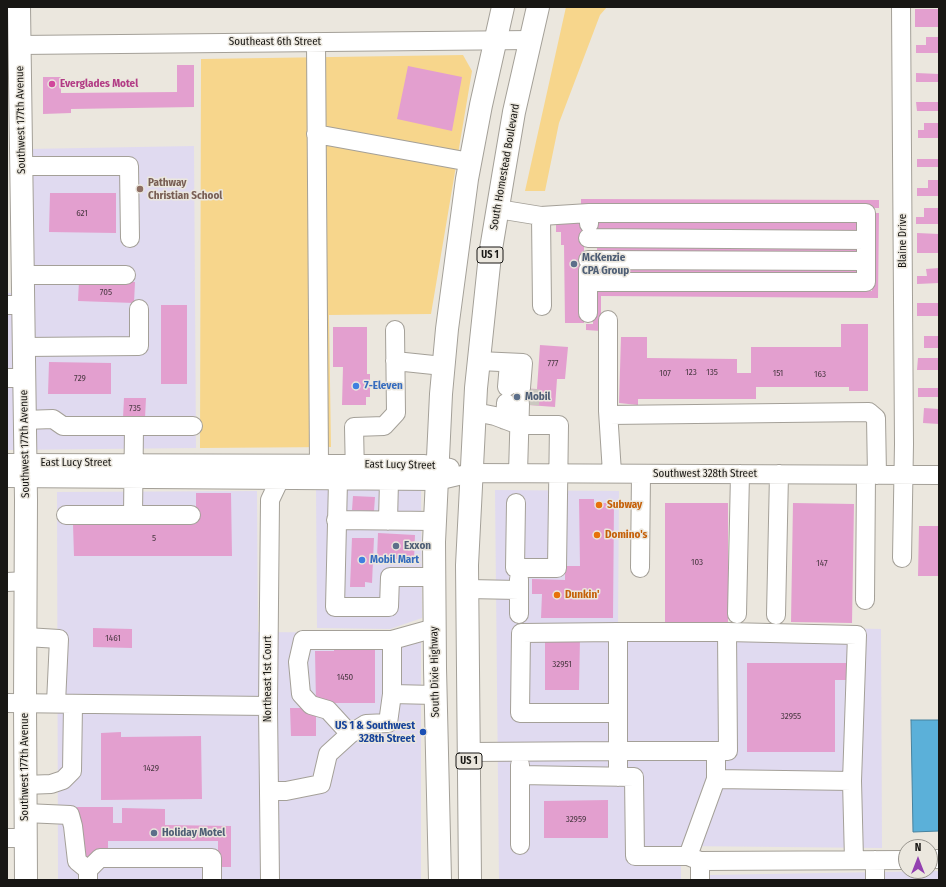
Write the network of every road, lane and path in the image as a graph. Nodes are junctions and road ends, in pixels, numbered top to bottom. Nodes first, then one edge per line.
1 (19, 7) edge
2 (503, 7) edge
3 (538, 7) edge
4 (901, 7) edge
5 (530, 40) junction
6 (494, 41) junction
7 (316, 42) junction
8 (15, 55) edge
9 (14, 98) edge
10 (14, 126) edge
11 (316, 134) junction
12 (470, 162) junction
13 (21, 166) junction
14 (498, 208) junction
15 (589, 213) junction
16 (541, 216) junction
17 (130, 238) dead end
18 (588, 238) junction
19 (866, 240) junction
20 (588, 260) junction
21 (866, 261) junction
22 (23, 275) junction
23 (126, 275) dead end
24 (588, 282) junction
25 (15, 305) edge
26 (542, 306) dead end
27 (139, 309) dead end
28 (588, 313) dead end
29 (608, 320) dead end
30 (395, 330) dead end
31 (23, 347) junction
32 (395, 361) junction
33 (479, 361) junction
34 (443, 366) junction
35 (15, 378) edge
36 (519, 405) junction
37 (475, 412) junction
38 (609, 415) junction
39 (24, 420) junction
40 (193, 426) dead end
41 (134, 427) junction
42 (319, 464) junction
43 (16, 471) edge
44 (133, 471) junction
45 (438, 473) junction
46 (471, 473) junction
47 (518, 473) junction
48 (558, 473) junction
49 (612, 474) junction
50 (641, 474) junction
51 (740, 474) junction
52 (778, 474) junction
53 (267, 475) junction
54 (349, 475) junction
55 (871, 475) junction
56 (903, 475) junction
57 (939, 475) edge
58 (389, 481) junction
59 (516, 503) dead end
60 (66, 515) dead end
61 (133, 515) junction
62 (191, 515) dead end
63 (336, 520) junction
64 (388, 520) junction
65 (435, 521) junction
66 (902, 558) dead end
67 (519, 568) junction
68 (640, 568) dead end
69 (434, 577) junction
70 (17, 581) edge
71 (468, 589) junction
72 (519, 590) junction
73 (865, 600) dead end
74 (519, 614) dead end
75 (738, 614) dead end
76 (776, 615) dead end
77 (435, 628) junction
78 (618, 632) junction
79 (727, 632) junction
80 (26, 637) junction
81 (392, 640) junction
82 (392, 694) junction
83 (435, 695) junction
84 (16, 703) edge
85 (56, 703) junction
86 (73, 705) junction
87 (268, 706) junction
88 (618, 713) junction
89 (350, 734) junction
90 (618, 751) junction
91 (716, 751) junction
92 (469, 752) junction
93 (520, 752) junction
94 (520, 775) junction
95 (618, 776) junction
96 (716, 779) junction
97 (852, 781) junction
98 (25, 785) junction
99 (269, 790) junction
100 (25, 814) junction
101 (16, 838) edge
102 (520, 845) dead end
103 (694, 859) junction
104 (854, 860) junction
105 (875, 860) junction
106 (898, 860) edge
107 (88, 875) edge
108 (26, 880) edge
109 (212, 880) edge
110 (270, 880) edge
111 (440, 880) edge
112 (470, 880) edge
113 (700, 880) edge
114 (875, 880) edge

1 - 8 main road, Southwest 177th Avenue
2 - 6 main road
3 - 5 main road, South Homestead Boulevard / US 1
4 - 56 street, Blaine Drive
5 - 6 street, Southeast 6th Street
5 - 14 main road, South Homestead Boulevard / US 1
6 - 7 street, Southeast 6th Street
6 - 12 main road
7 - 8 street, Southeast 6th Street
7 - 11 street
8 - 9 main road, Southwest 177th Avenue
9 - 10 main road, Southwest 177th Avenue
10 - 13 main road, Southwest 177th Avenue
11 - 12 street
11 - 42 street
12 - 34 main road
13 - 17 street
13 - 22 main road, Southwest 177th Avenue
14 - 16 street
14 - 33 main road, South Homestead Boulevard / US 1
15 - 16 street
15 - 18 street
15 - 19 street
16 - 26 street
18 - 19 street
18 - 20 street
19 - 21 street
20 - 21 street
20 - 24 street
21 - 24 street
22 - 23 street
22 - 25 main road, Southwest 177th Avenue
24 - 28 street
25 - 31 main road, Southwest 177th Avenue
27 - 31 street
29 - 38 street
30 - 32 street
31 - 35 main road, Southwest 177th Avenue
32 - 34 street
32 - 54 street
33 - 36 street
33 - 37 main road, South Homestead Boulevard / US 1
34 - 45 main road
35 - 39 main road, Southwest 177th Avenue
36 - 37 street
36 - 47 street
36 - 48 street
37 - 46 main road, South Homestead Boulevard / US 1
38 - 49 street
38 - 55 street
39 - 41 street
39 - 43 main road, Southwest 177th Avenue
40 - 41 street
41 - 44 street
42 - 53 street, East Lucy Street
42 - 54 street, East Lucy Street
43 - 44 street, East Lucy Street
43 - 70 main road, Southwest 177th Avenue
44 - 53 street, East Lucy Street
44 - 61 street
45 - 46 street, East Lucy Street
45 - 54 street, East Lucy Street
45 - 58 street, East Lucy Street
45 - 65 main road, South Dixie Highway
46 - 47 street, Southwest 328th Street
46 - 71 main road, US 1
47 - 48 street, Southwest 328th Street
48 - 49 street, Southwest 328th Street
48 - 67 street
49 - 50 street, Southwest 328th Street
50 - 51 street, Southwest 328th Street
50 - 68 street
51 - 52 street, Southwest 328th Street
51 - 75 street
52 - 55 street, Southwest 328th Street
52 - 76 street
53 - 54 street, East Lucy Street
53 - 87 street, Northeast 1st Court
54 - 58 street, East Lucy Street
54 - 63 street
55 - 56 street, Southwest 328th Street
55 - 73 street
56 - 57 street, Southwest 328th Street
56 - 66 street, Blaine Drive
58 - 64 street
59 - 67 street
60 - 61 street
61 - 62 street
63 - 64 street
63 - 69 street
64 - 65 street
65 - 69 main road, South Dixie Highway
67 - 72 street
69 - 77 main road, South Dixie Highway
70 - 80 main road, Southwest 177th Avenue
71 - 72 street
71 - 92 main road, US 1
72 - 74 street
77 - 81 street
77 - 83 main road, South Dixie Highway
78 - 79 street
78 - 88 street
78 - 88 street
79 - 91 street
79 - 97 street
80 - 84 main road, Southwest 177th Avenue
80 - 85 street
81 - 82 street
81 - 89 street
82 - 83 street
82 - 89 street
83 - 111 main road, South Dixie Highway
84 - 85 street
84 - 98 main road, Southwest 177th Avenue
85 - 86 street
86 - 87 street
86 - 98 street
87 - 99 street, Northeast 1st Court
88 - 90 street
89 - 99 street
90 - 91 street
90 - 93 street
90 - 95 street
91 - 96 street
92 - 93 street
92 - 112 main road, US 1
93 - 94 street
94 - 95 street
94 - 102 street
95 - 103 street
96 - 97 street
96 - 103 street
97 - 104 street
98 - 100 main road, Southwest 177th Avenue
99 - 110 street, Northeast 1st Court
100 - 101 main road, Southwest 177th Avenue
100 - 107 street
101 - 108 main road, Southwest 177th Avenue
103 - 104 street
103 - 113 street
104 - 105 street
105 - 106 street
105 - 114 street
107 - 109 street

